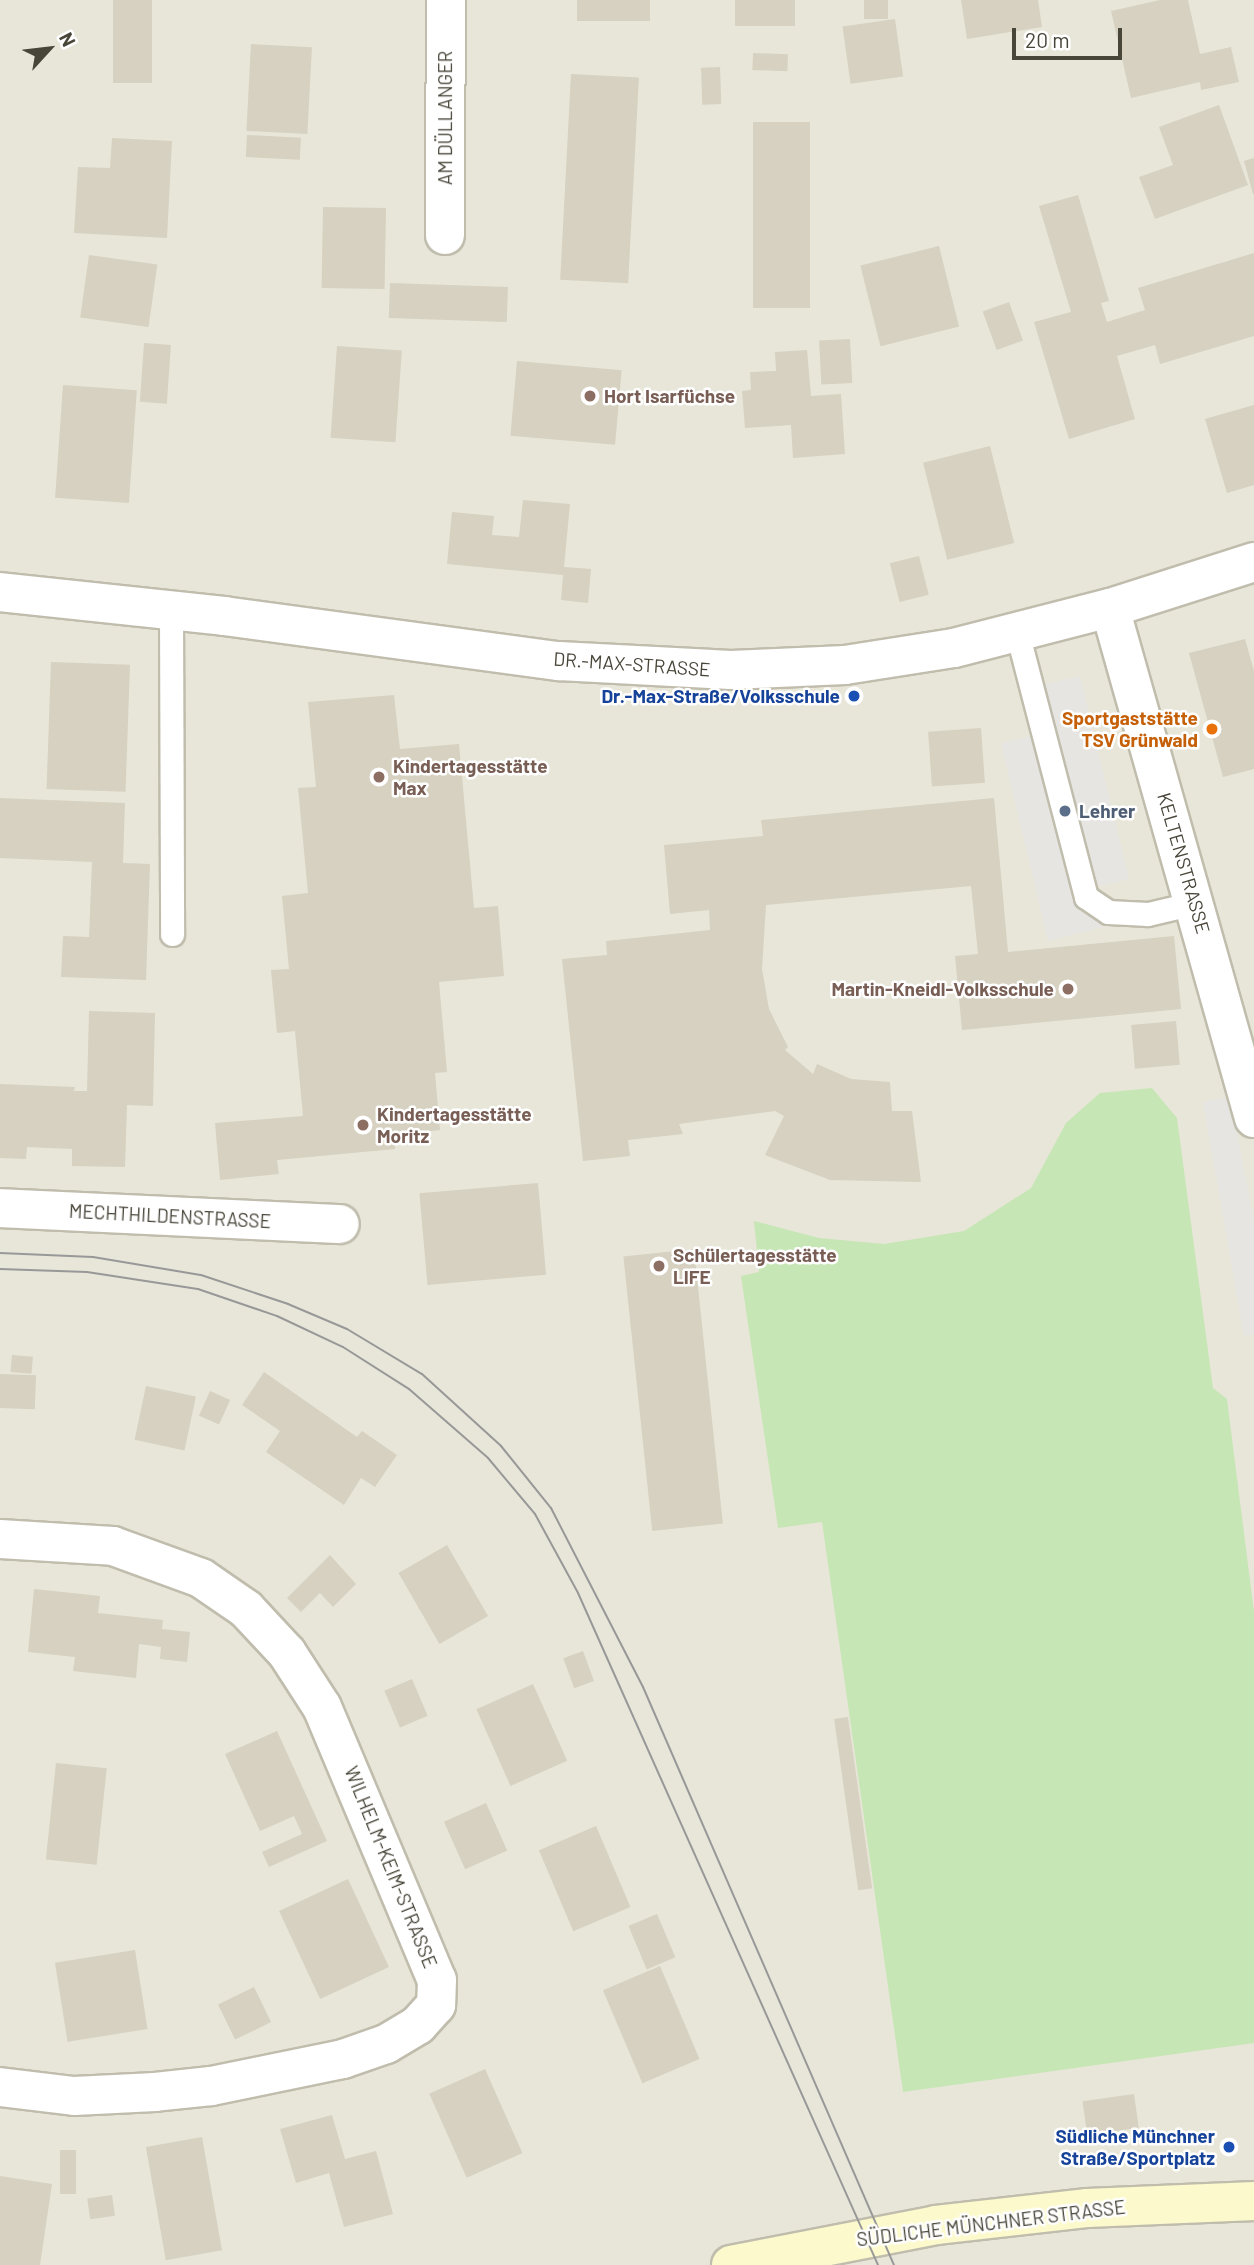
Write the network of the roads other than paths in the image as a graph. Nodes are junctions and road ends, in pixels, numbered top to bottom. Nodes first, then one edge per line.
1 (446, 0) edge
2 (445, 235) dead end
3 (1254, 562) edge
4 (0, 592) edge
5 (1110, 608) junction
6 (171, 610) junction
7 (1017, 632) junction
8 (1195, 903) junction
9 (172, 934) dead end
10 (1254, 1118) edge
11 (0, 1208) edge
12 (340, 1224) dead end
13 (0, 1539) edge
14 (0, 2087) edge
15 (1254, 2201) edge
16 (731, 2265) edge

1 - 2 street, AM DÜLLANGER
3 - 5 street, DR.-MAX-STRASSE
4 - 6 street, DR.-MAX-STRASSE
5 - 7 street, DR.-MAX-STRASSE
5 - 8 street, KELTENSTRASSE
6 - 7 street, DR.-MAX-STRASSE
6 - 9 lane
7 - 8 lane
8 - 10 street, KELTENSTRASSE
11 - 12 street, MECHTHILDENSTRASSE
13 - 14 street, WILHELM-KEIM-STRASSE
15 - 16 main road, SÜDLICHE MÜNCHNER STRASSE

